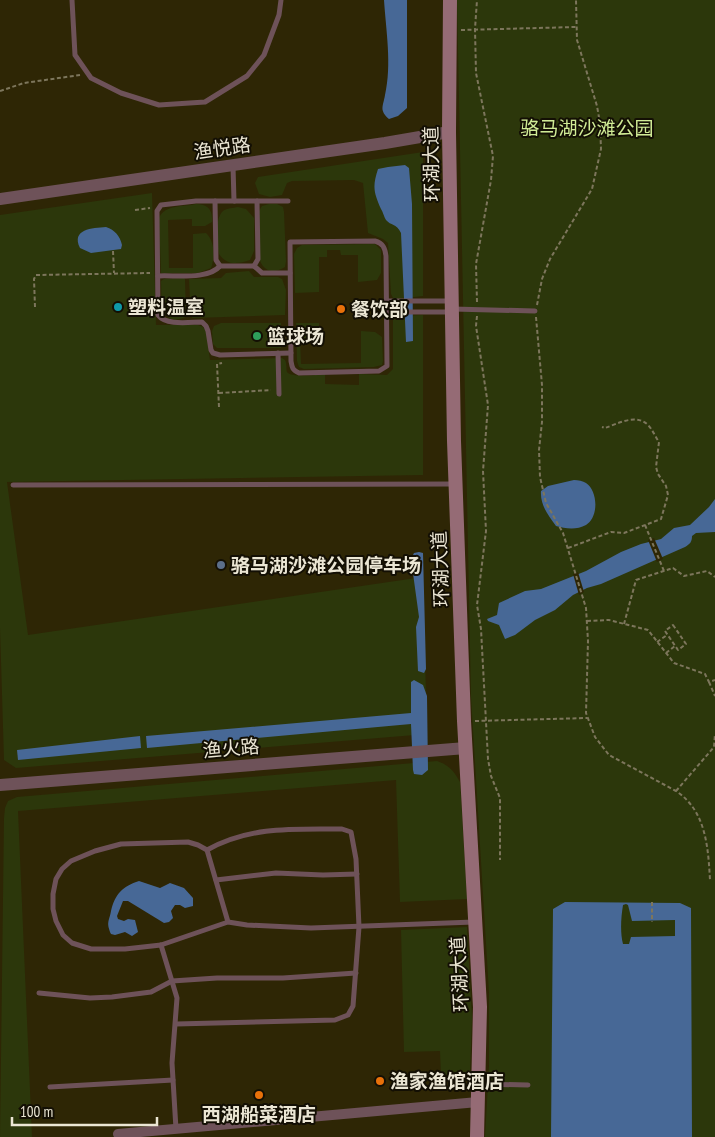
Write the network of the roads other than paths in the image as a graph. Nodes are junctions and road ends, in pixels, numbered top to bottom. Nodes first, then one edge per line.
1 (72, 0) edge
2 (281, 0) edge
3 (450, 0) edge
4 (449, 132) junction
5 (233, 165) junction
6 (0, 199) edge
7 (215, 201) junction
8 (234, 201) junction
9 (257, 201) junction
10 (288, 201) dead end
11 (220, 266) junction
12 (254, 266) junction
13 (290, 273) junction
14 (158, 274) junction
15 (386, 301) junction
16 (452, 307) junction
17 (535, 311) road end
18 (386, 312) junction
19 (278, 353) junction
20 (290, 353) junction
21 (279, 392) road end
22 (456, 484) junction
23 (13, 485) dead end
24 (466, 748) junction
25 (0, 785) edge
26 (207, 850) junction
27 (357, 874) junction
28 (216, 880) junction
29 (228, 922) junction
30 (476, 922) junction
31 (359, 927) junction
32 (161, 945) junction
33 (356, 973) junction
34 (172, 981) junction
35 (39, 993) dead end
36 (176, 1024) junction
37 (173, 1080) junction
38 (479, 1084) junction
39 (528, 1085) dead end
40 (50, 1087) dead end
41 (478, 1102) junction
42 (176, 1129) junction
43 (118, 1134) dead end
44 (477, 1137) edge

1 - 2 lane
3 - 4 main road, 环湖大道
4 - 5 street, 渔悦路
4 - 16 main road, 环湖大道
5 - 6 street, 渔悦路
5 - 8 lane
7 - 8 lane
7 - 11 lane
7 - 14 lane
8 - 9 lane
9 - 10 lane
9 - 12 lane
11 - 12 lane
11 - 14 lane
12 - 13 lane
13 - 15 lane
13 - 20 lane
14 - 19 lane
15 - 16 lane
15 - 18 lane
16 - 17 lane
16 - 18 lane
16 - 22 main road, 环湖大道
18 - 20 lane
19 - 20 lane
19 - 21 lane
22 - 23 lane
22 - 24 main road, 环湖大道
24 - 25 street, 渔火路
24 - 30 main road, 环湖大道
26 - 27 lane
26 - 28 lane
26 - 32 lane
27 - 28 lane
27 - 31 lane
28 - 29 lane
29 - 31 lane
29 - 32 lane
30 - 31 lane
30 - 38 main road, 环湖大道
31 - 33 lane
32 - 34 lane
33 - 34 lane
33 - 36 lane
34 - 35 lane
34 - 36 lane
36 - 37 lane
37 - 40 lane
37 - 42 lane
38 - 39 lane
38 - 41 main road, 环湖大道
41 - 42 street
41 - 44 main road, 环湖大道
42 - 43 street

